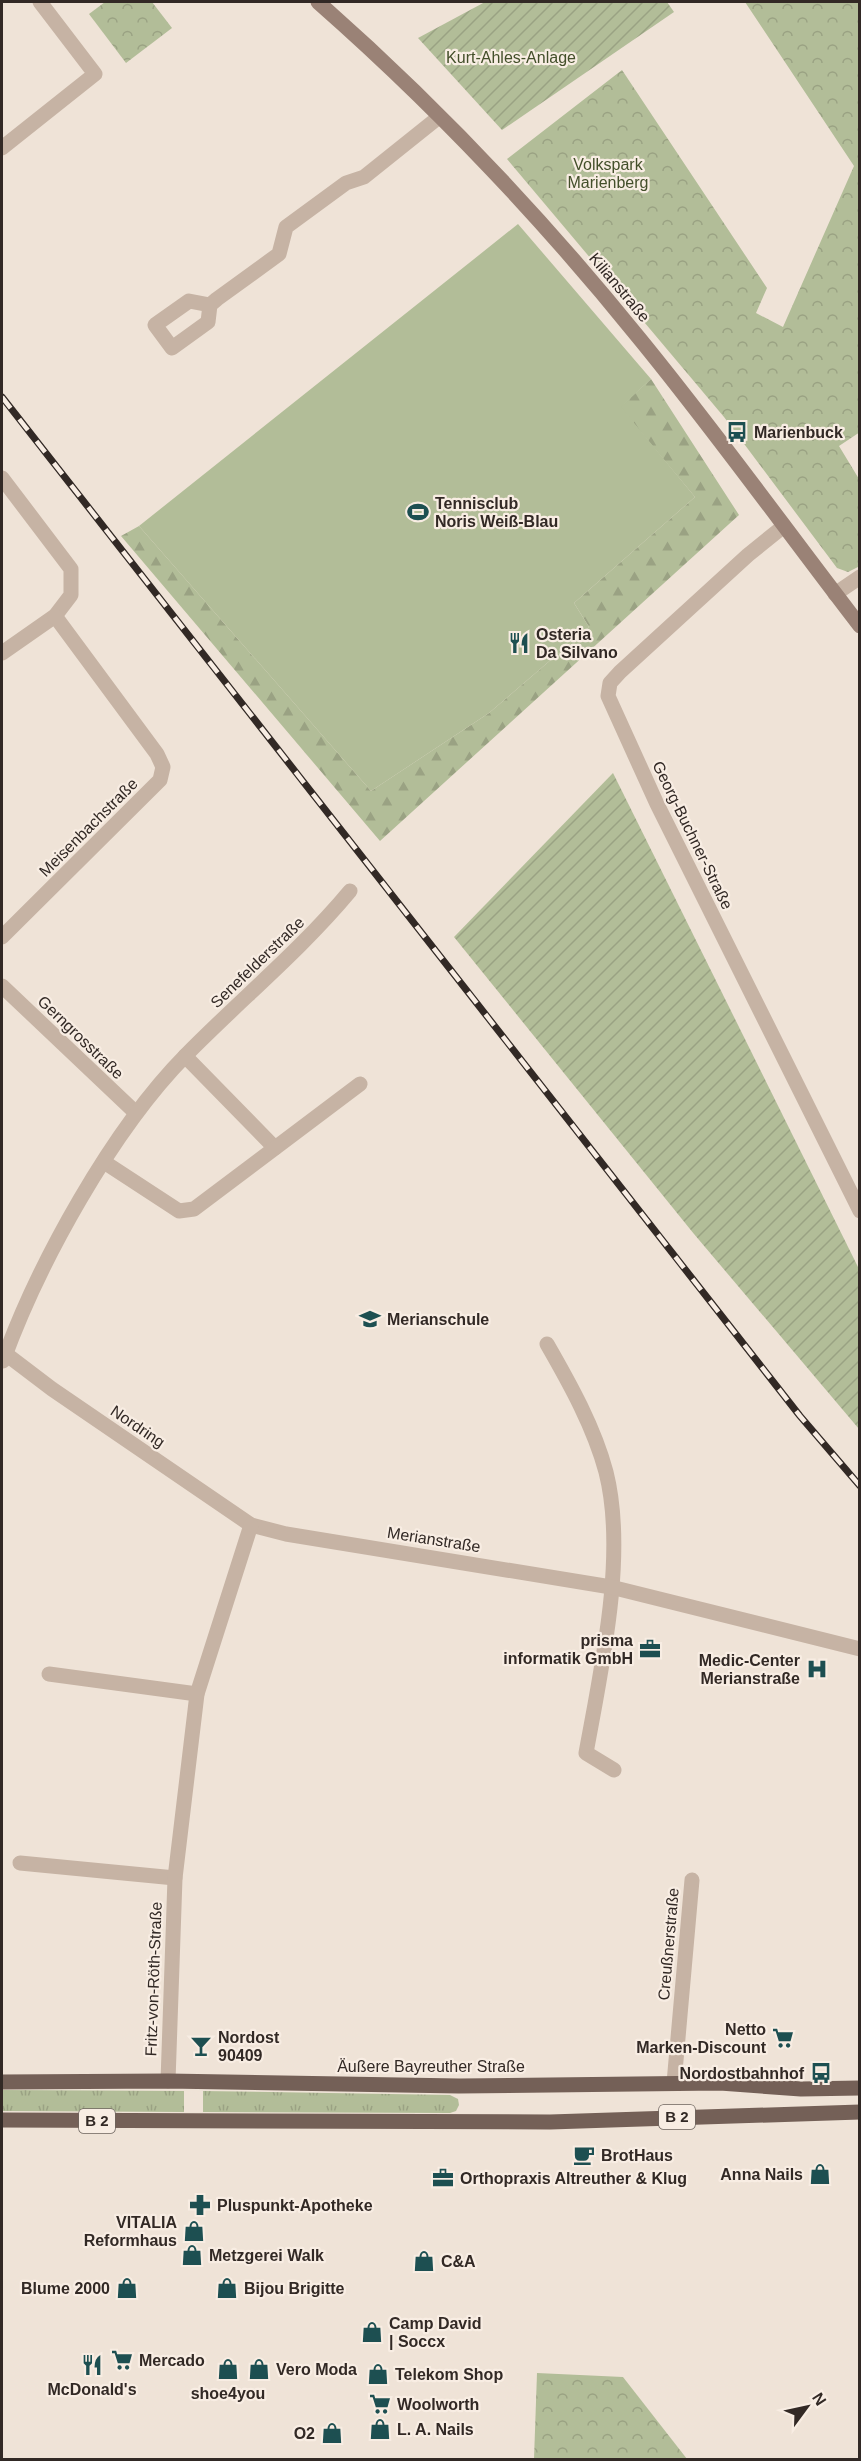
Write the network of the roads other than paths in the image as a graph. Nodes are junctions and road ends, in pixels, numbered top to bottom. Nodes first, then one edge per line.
1 (40, 2) edge
2 (318, 2) edge
3 (439, 117) junction
4 (2, 148) edge
5 (210, 305) dead end
6 (2, 477) edge
7 (784, 526) junction
8 (860, 577) edge
9 (835, 594) junction
10 (54, 616) junction
11 (860, 626) edge
12 (2, 654) edge
13 (350, 891) dead end
14 (2, 938) edge
15 (2, 986) edge
16 (185, 1056) junction
17 (360, 1084) dead end
18 (136, 1113) junction
19 (275, 1148) junction
20 (104, 1162) junction
21 (860, 1211) edge
22 (547, 1344) dead end
23 (2, 1356) edge
24 (251, 1525) junction
25 (611, 1587) junction
26 (860, 1649) edge
27 (49, 1674) dead end
28 (197, 1694) junction
29 (614, 1770) dead end
30 (20, 1863) dead end
31 (174, 1878) junction
32 (692, 1880) dead end
33 (168, 2080) junction
34 (2, 2082) edge
35 (674, 2083) junction
36 (860, 2088) edge
37 (860, 2112) edge
38 (2, 2120) edge

1 - 4 street
2 - 3 main road, Kilianstraße
3 - 5 street
3 - 7 main road, Kilianstraße
6 - 10 street
7 - 9 main road, Kilianstraße
7 - 21 street, Georg-Buchner-Straße
8 - 9 street
9 - 11 main road, Kilianstraße
10 - 12 street
10 - 14 street, Meisenbachstraße
13 - 16 street, Senefelderstraße
15 - 18 street, Gerngrosstraße
16 - 18 street, Senefelderstraße
16 - 19 street
17 - 19 street
18 - 20 street, Senefelderstraße
19 - 20 street
20 - 23 street, Senefelderstraße
22 - 25 street
23 - 24 street, Nordring
24 - 25 street, Merianstraße
24 - 28 street, Fritz-von-Röth-Straße
25 - 26 street, Merianstraße
25 - 29 street
27 - 28 street
28 - 31 street, Fritz-von-Röth-Straße
30 - 31 street, Fritz-von-Röth-Straße
31 - 33 street, Fritz-von-Röth-Straße
32 - 35 street, Creußnerstraße
33 - 34 main road, Äußere Bayreuther Straße / B 2
33 - 35 main road, Äußere Bayreuther Straße / B 2
35 - 36 main road, Äußere Bayreuther Straße / B 2
37 - 38 main road, B 2

